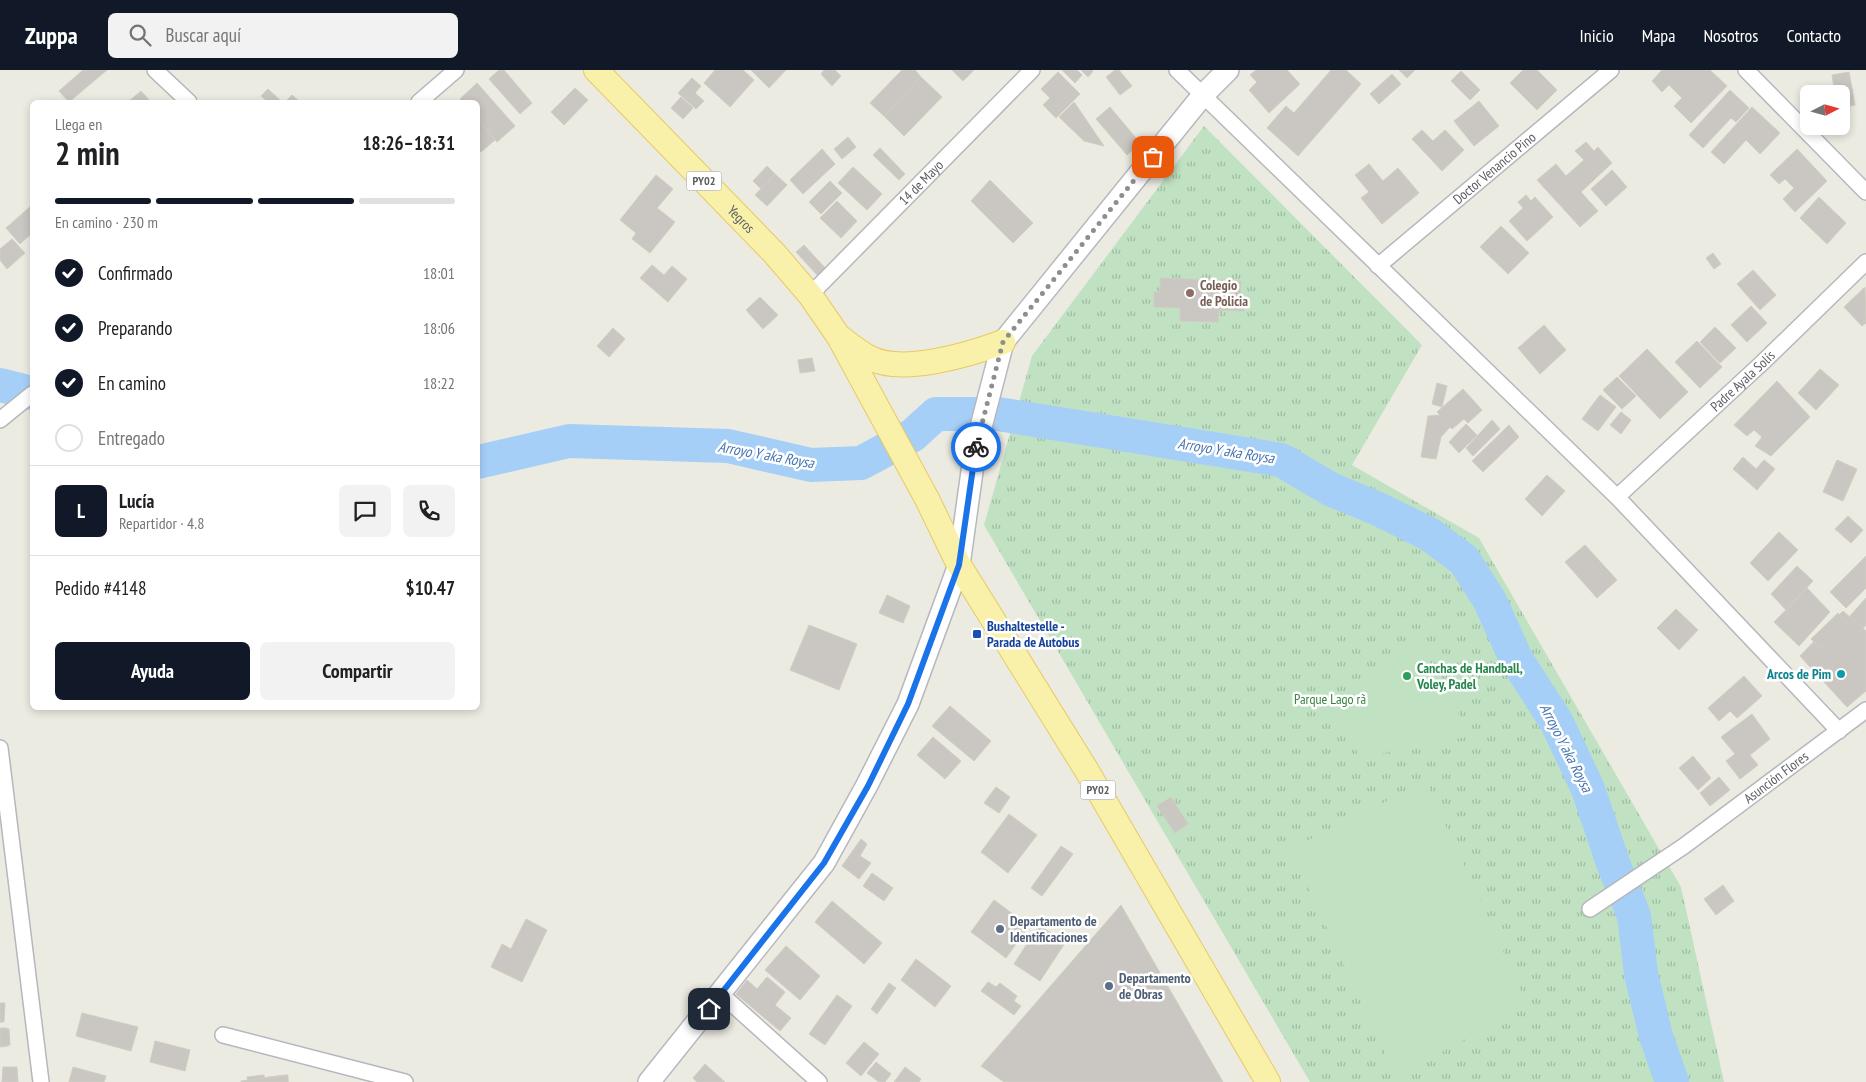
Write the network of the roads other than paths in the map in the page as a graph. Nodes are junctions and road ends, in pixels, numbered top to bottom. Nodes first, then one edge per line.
1 (155, 70) edge
2 (456, 70) edge
3 (596, 70) edge
4 (1032, 70) edge
5 (1177, 70) edge
6 (1228, 70) edge
7 (1611, 70) edge
8 (1746, 70) edge
9 (1203, 96) junction
10 (187, 100) edge
11 (421, 100) edge
12 (1866, 192) edge
13 (1866, 262) edge
14 (1378, 266) junction
15 (810, 295) junction
16 (840, 337) junction
17 (1003, 342) junction
18 (30, 396) edge
19 (0, 420) edge
20 (1617, 497) junction
21 (959, 565) junction
22 (1866, 710) edge
23 (1839, 732) junction
24 (0, 748) edge
25 (1590, 909) dead end
26 (721, 994) junction
27 (223, 1036) dead end
28 (41, 1082) edge
29 (405, 1082) edge
30 (649, 1082) edge
31 (819, 1082) edge
32 (1268, 1082) edge

1 - 10 street
2 - 11 street
3 - 15 main road, Yegros / PY02
4 - 15 street, 14 de Mayo
5 - 9 street
6 - 9 street
7 - 14 street, Doctor Venancio Pino
8 - 12 street
9 - 14 street
9 - 17 street
13 - 20 street, Padre Ayala Solís
14 - 20 street
15 - 16 main road, Yegros / PY02
16 - 17 main road
16 - 21 main road, Yegros / PY02
17 - 21 street
18 - 19 street
20 - 23 street
21 - 26 street
21 - 32 main road, PY02
22 - 23 street, Asunción Flores
23 - 25 street, Asunción Flores
24 - 28 street
26 - 30 street
26 - 31 street
27 - 29 street

